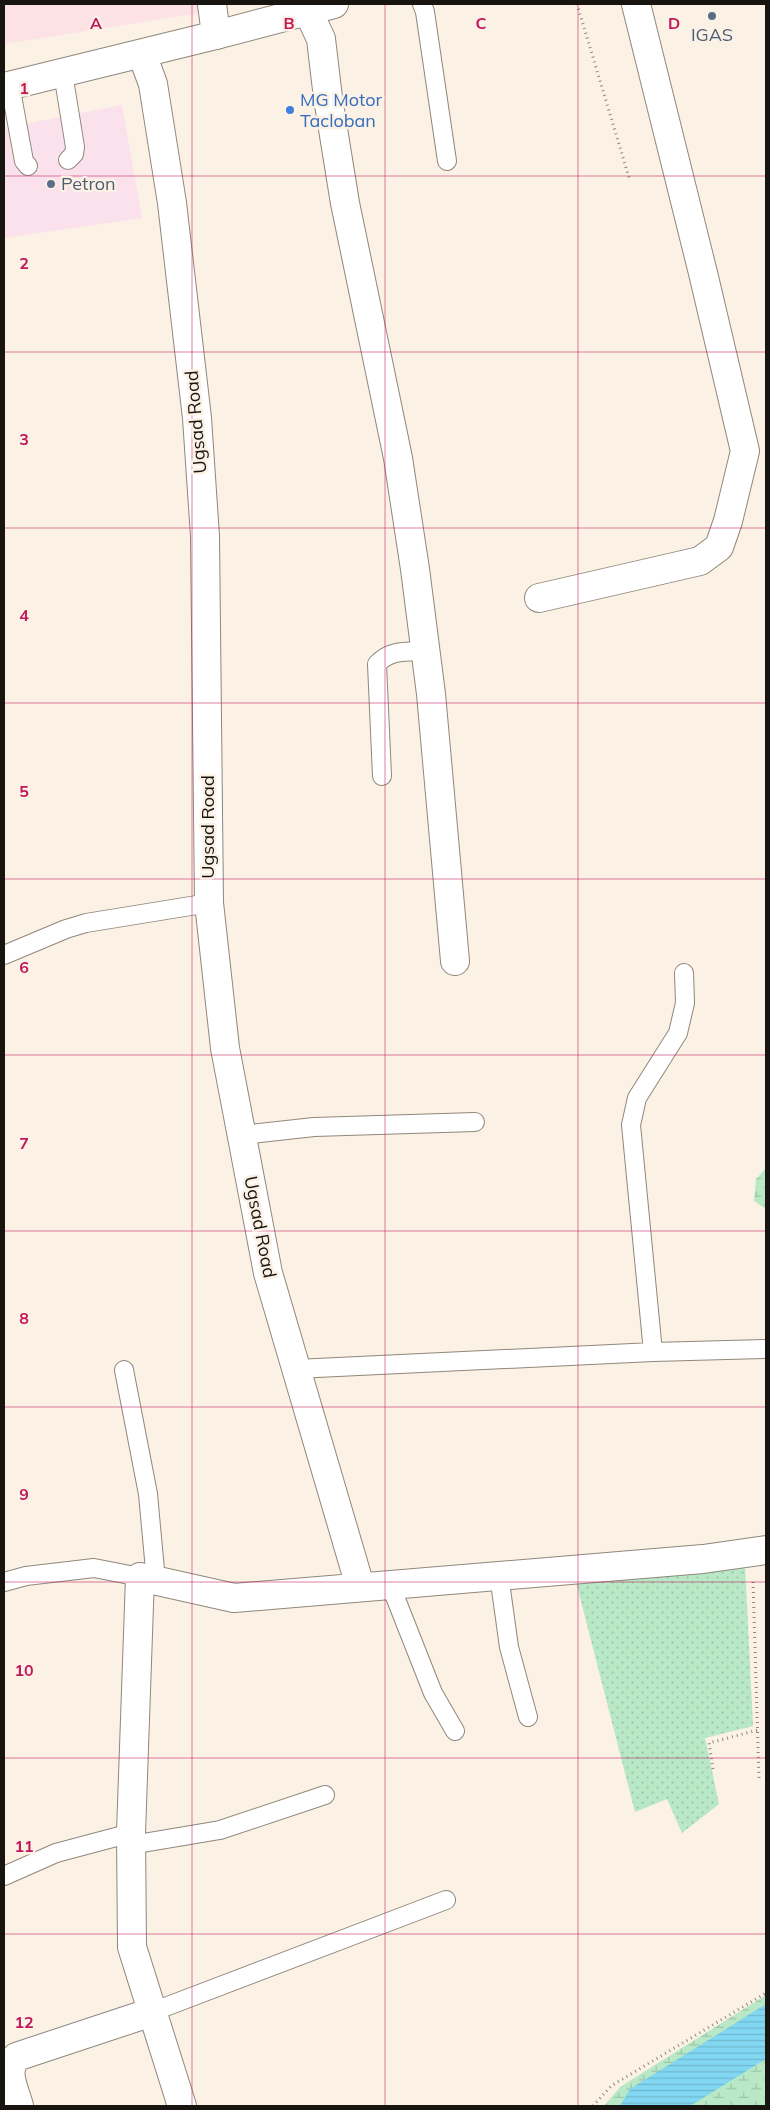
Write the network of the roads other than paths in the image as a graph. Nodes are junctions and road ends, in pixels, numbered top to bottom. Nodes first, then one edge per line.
1 (212, 4) edge
2 (334, 4) edge
3 (422, 4) edge
4 (636, 4) edge
5 (308, 11) junction
6 (216, 35) junction
7 (142, 54) junction
8 (63, 73) junction
9 (7, 86) edge
10 (68, 160) dead end
11 (447, 161) dead end
12 (28, 166) dead end
13 (539, 598) dead end
14 (426, 652) junction
15 (382, 776) dead end
16 (208, 903) junction
17 (4, 955) edge
18 (455, 961) dead end
19 (684, 972) dead end
20 (475, 1122) dead end
21 (242, 1135) junction
22 (766, 1349) edge
23 (653, 1352) junction
24 (296, 1368) junction
25 (124, 1370) dead end
26 (759, 1551) edge
27 (499, 1575) junction
28 (148, 1579) junction
29 (4, 1582) edge
30 (390, 1584) junction
31 (360, 1586) junction
32 (528, 1717) dead end
33 (455, 1731) dead end
34 (326, 1795) dead end
35 (131, 1839) junction
36 (4, 1876) edge
37 (446, 1900) dead end
38 (152, 2012) junction
39 (12, 2094) edge
40 (182, 2106) edge

1 - 6 street
2 - 5 street
3 - 11 lane
4 - 13 street
5 - 6 street
5 - 14 street
6 - 7 street
7 - 8 street
7 - 16 street, Ugsad Road
8 - 9 street
8 - 10 lane
9 - 12 lane
14 - 15 lane
14 - 18 street
16 - 17 lane
16 - 21 street, Ugsad Road
19 - 23 lane
20 - 21 lane
21 - 24 street, Ugsad Road
22 - 23 lane
23 - 24 lane
24 - 31 street, Ugsad Road
25 - 28 lane
26 - 27 street
27 - 30 street
27 - 32 lane
28 - 29 lane
28 - 31 street
28 - 35 street
30 - 31 street
30 - 33 lane
34 - 35 lane
35 - 36 lane
35 - 38 street
37 - 38 lane
38 - 39 street
38 - 40 street

